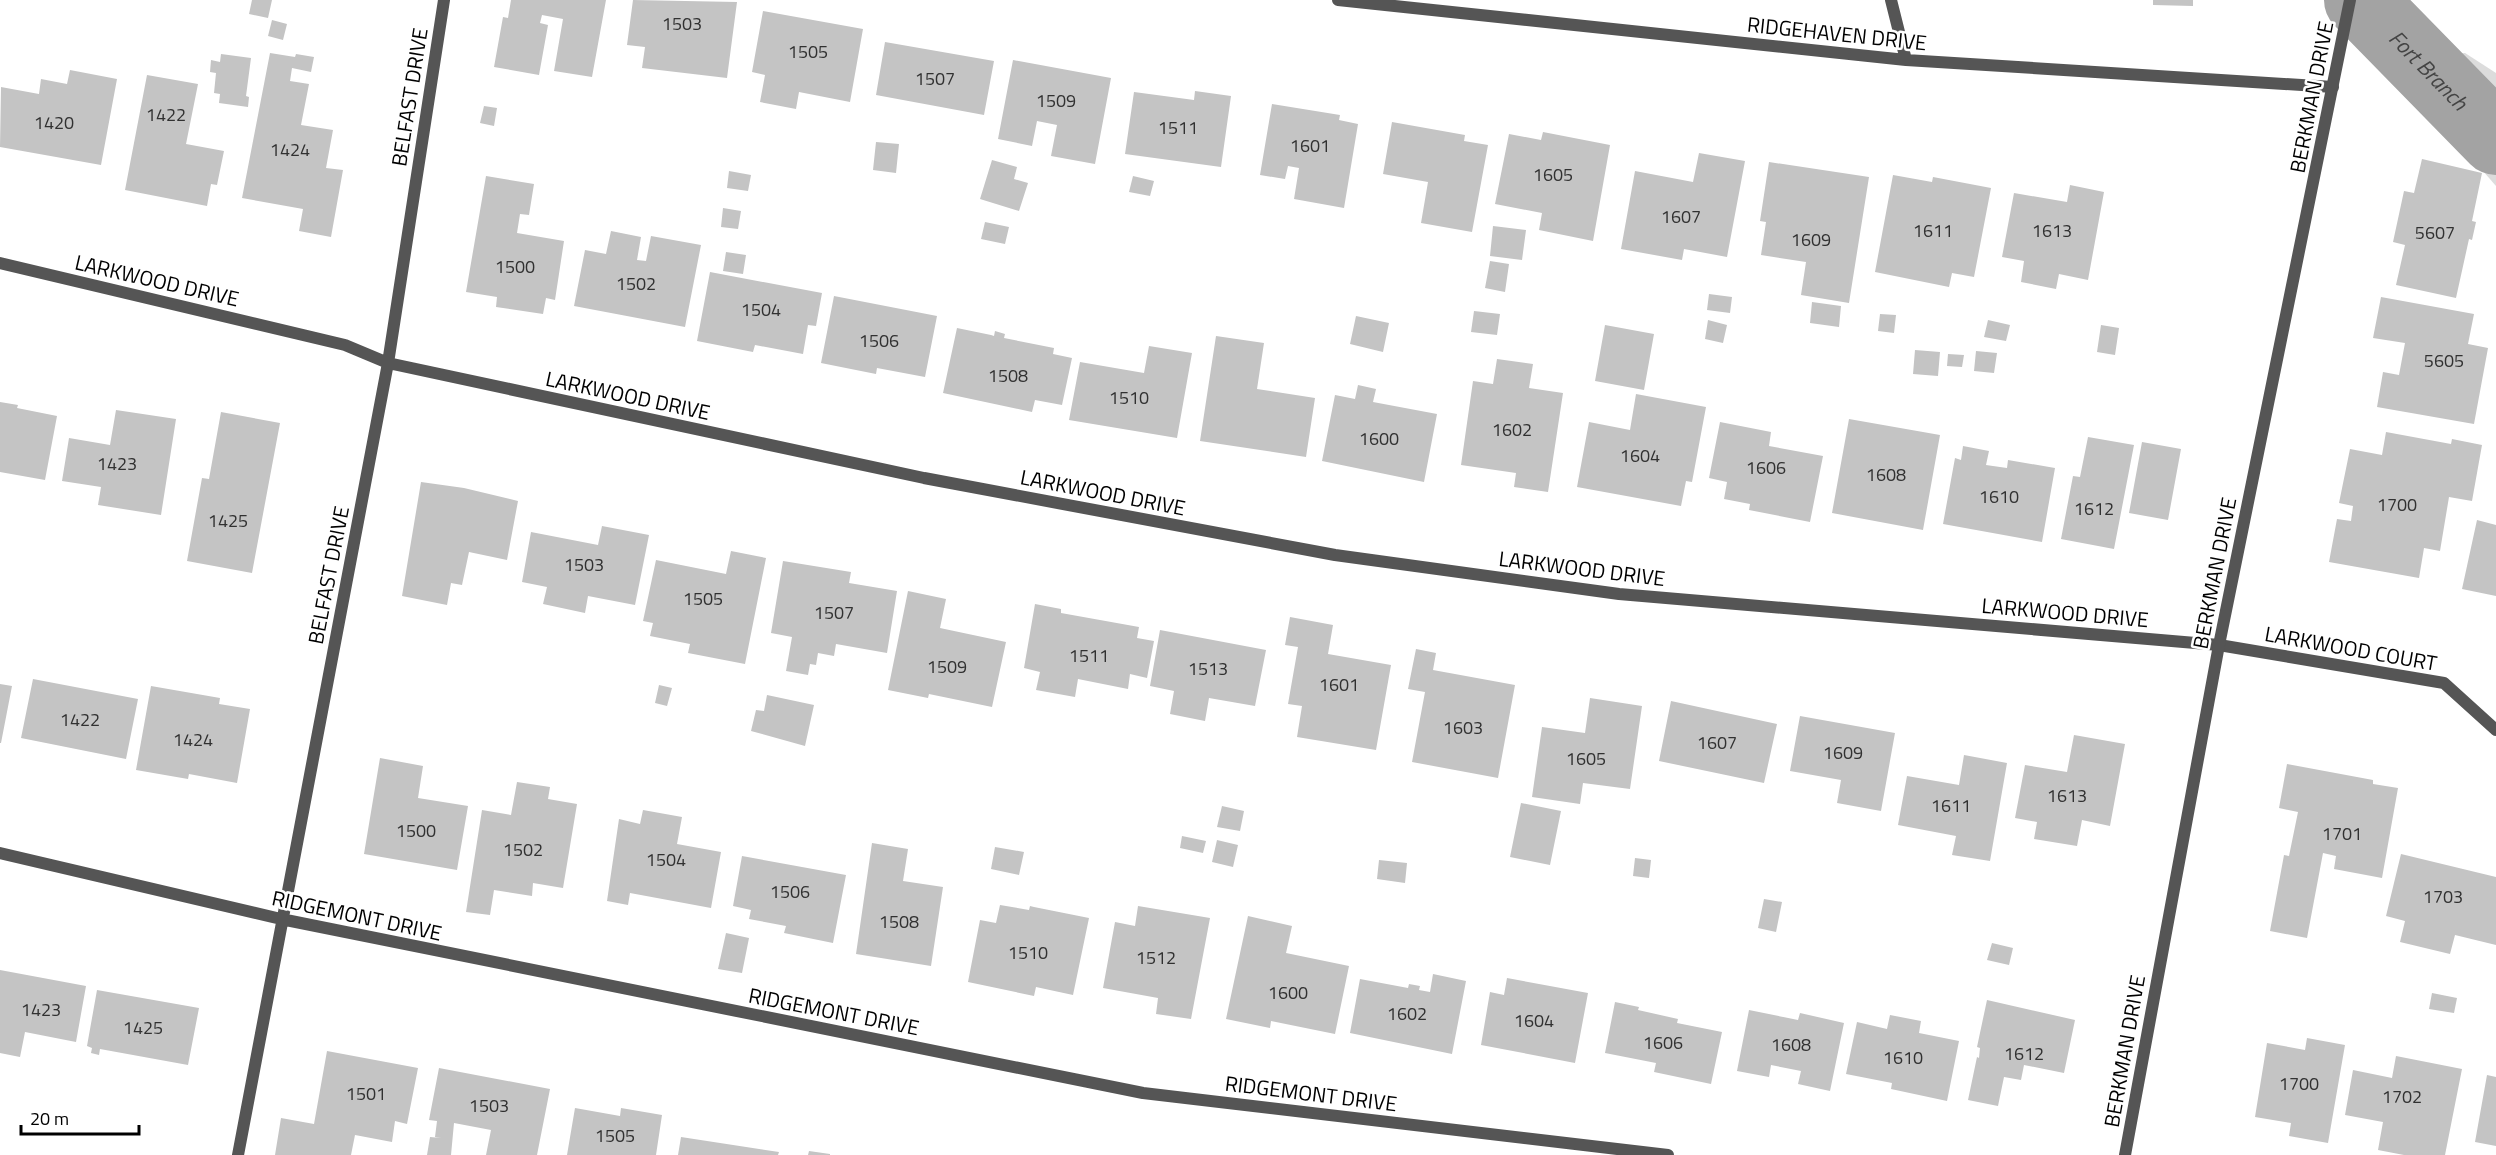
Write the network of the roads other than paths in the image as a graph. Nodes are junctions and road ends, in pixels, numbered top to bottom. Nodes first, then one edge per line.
1 (444, 0) edge
2 (1338, 0) edge
3 (1891, 0) edge
4 (2350, 0) edge
5 (1906, 60) junction
6 (2334, 87) junction
7 (0, 262) edge
8 (388, 363) junction
9 (2219, 645) junction
10 (2496, 730) edge
11 (0, 853) edge
12 (281, 920) junction
13 (238, 1155) edge
14 (1668, 1155) edge
15 (2125, 1155) edge

1 - 8 street, BELFAST DRIVE
2 - 5 street, RIDGEHAVEN DRIVE
3 - 5 street
4 - 6 street, BERKMAN DRIVE
5 - 6 street, RIDGEHAVEN DRIVE
6 - 9 street, BERKMAN DRIVE
7 - 8 street, LARKWOOD DRIVE
8 - 9 street, LARKWOOD DRIVE
8 - 12 street, BELFAST DRIVE
9 - 10 street, LARKWOOD COURT
9 - 15 street, BERKMAN DRIVE
11 - 12 street, RIDGEMONT DRIVE
12 - 13 street, BELFAST DRIVE
12 - 14 street, RIDGEMONT DRIVE

